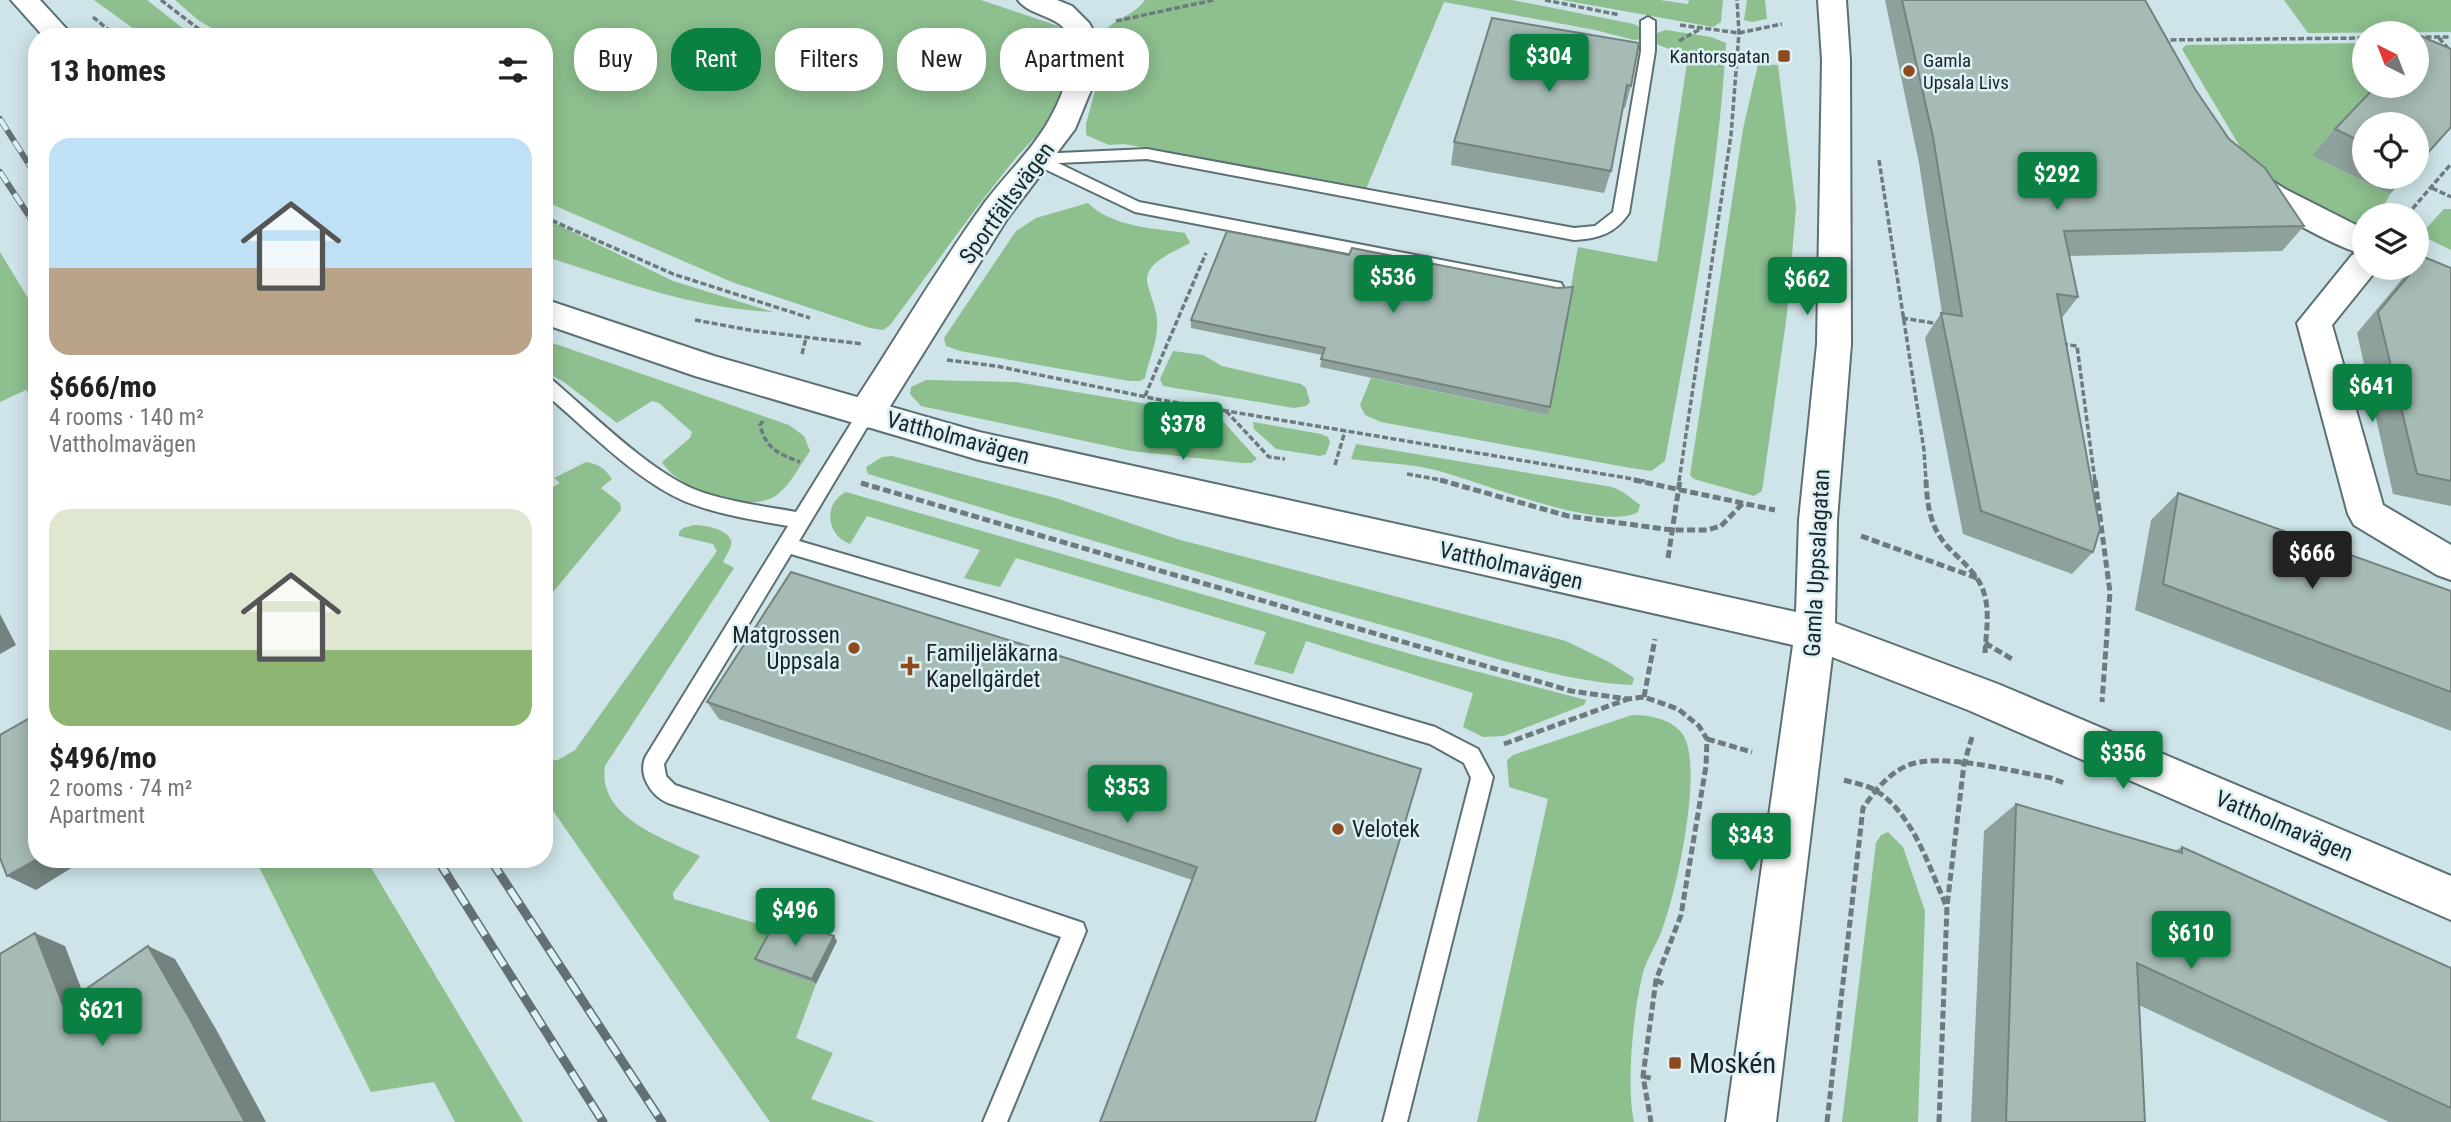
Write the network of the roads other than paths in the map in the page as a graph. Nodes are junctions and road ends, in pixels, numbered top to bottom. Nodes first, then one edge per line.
1 (25, 0) edge
2 (1032, 0) edge
3 (1832, 0) edge
4 (1648, 21) dead end
5 (51, 28) edge
6 (2224, 156) edge
7 (1037, 159) junction
8 (2352, 237) edge
9 (2352, 278) edge
10 (1555, 287) edge
11 (553, 314) edge
12 (553, 391) edge
13 (866, 414) junction
14 (801, 521) junction
15 (786, 545) junction
16 (2451, 564) edge
17 (1815, 633) junction
18 (2451, 898) edge
19 (995, 1122) edge
20 (1395, 1122) edge
21 (1751, 1122) edge

1 - 5 street
2 - 7 street, Sportfältsvägen
3 - 17 street, Gamla Uppsalagatan
4 - 7 lane
6 - 8 street
7 - 10 lane
7 - 13 street, Sportfältsvägen
9 - 16 street
11 - 13 street, Vattholmavägen
12 - 14 lane
13 - 14 lane
13 - 17 street, Vattholmavägen
14 - 15 lane
15 - 19 lane
15 - 20 lane
17 - 18 street, Vattholmavägen
17 - 21 street, Gamla Uppsalagatan

